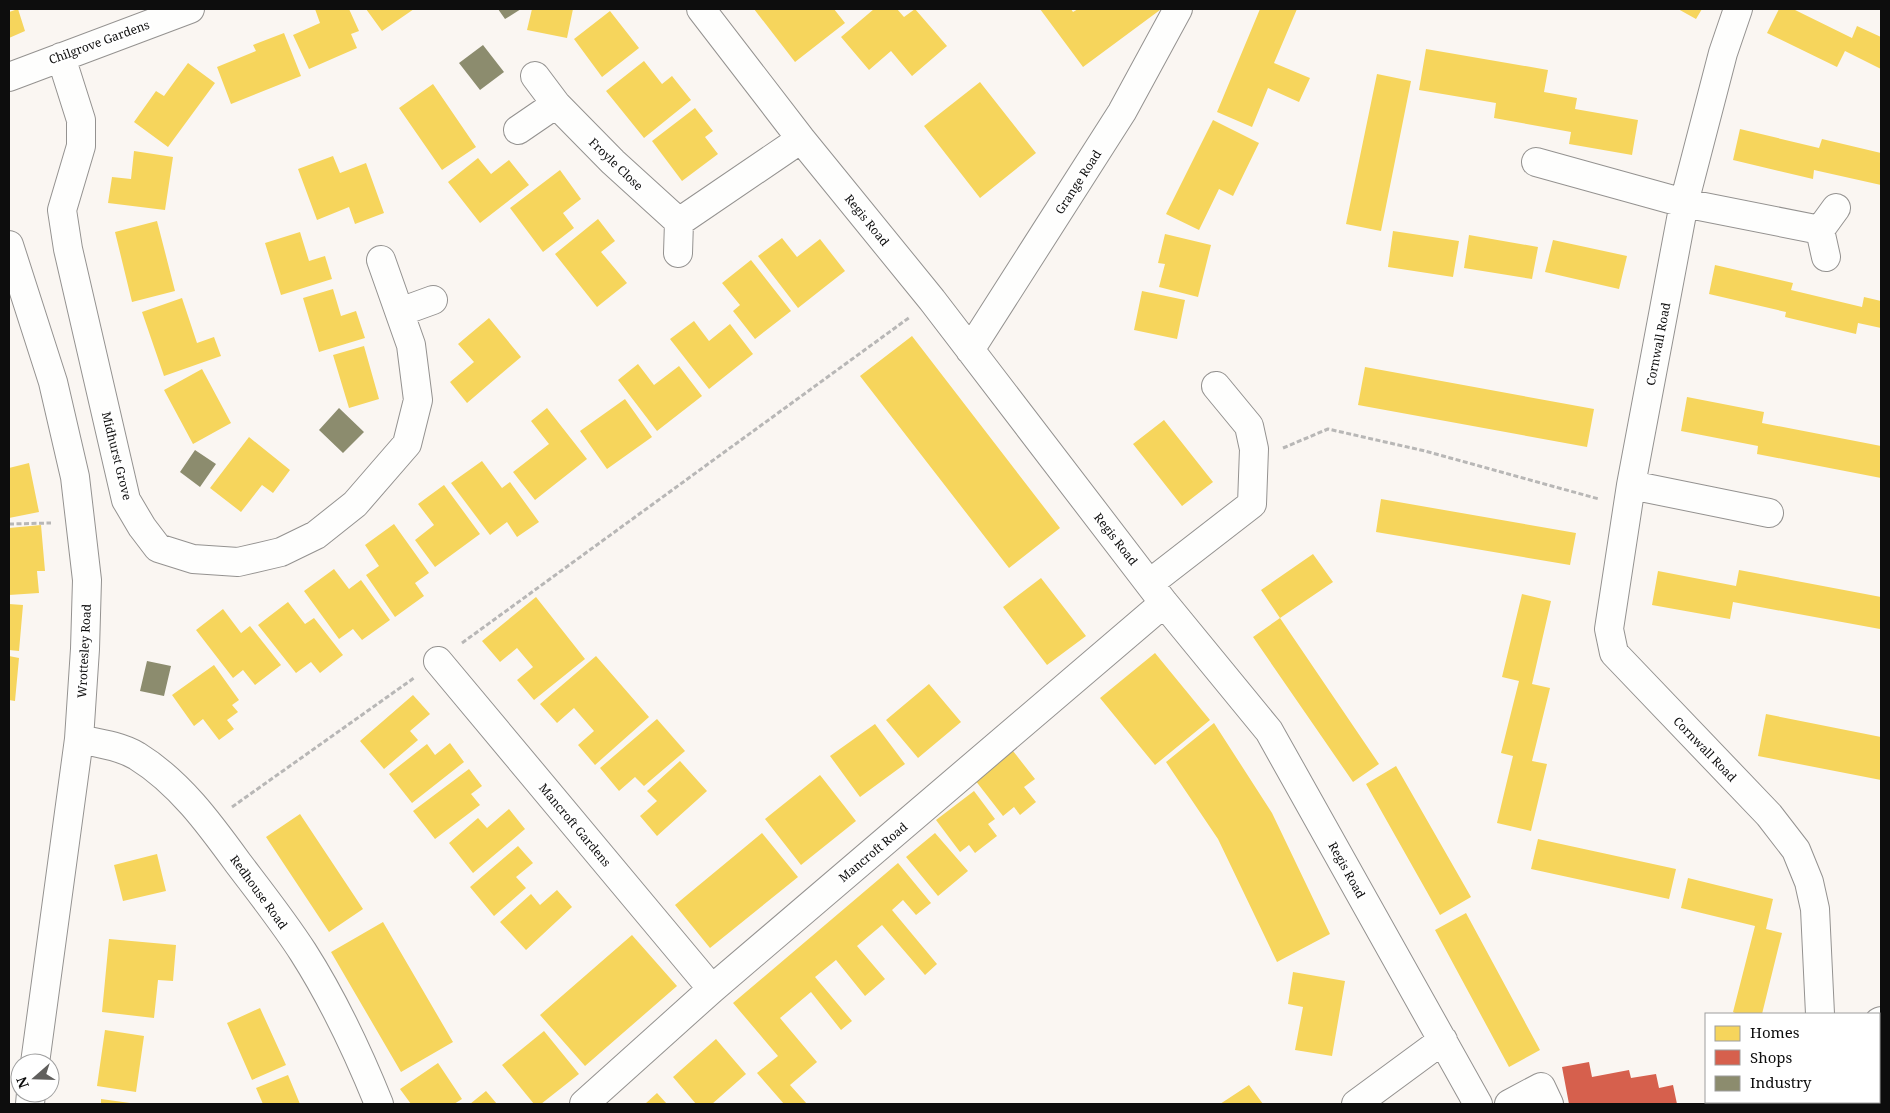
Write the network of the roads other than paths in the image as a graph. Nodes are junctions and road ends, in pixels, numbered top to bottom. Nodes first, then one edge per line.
1 (190, 9) edge
2 (700, 9) edge
3 (1178, 9) edge
4 (1738, 9) edge
5 (61, 57) junction
6 (535, 76) dead end
7 (9, 77) edge
8 (556, 104) junction
9 (518, 130) dead end
10 (801, 138) junction
11 (1536, 162) dead end
12 (1684, 203) junction
13 (1836, 208) dead end
14 (678, 222) junction
15 (1820, 230) junction
16 (9, 245) edge
17 (678, 253) dead end
18 (1826, 257) dead end
19 (381, 260) dead end
20 (433, 300) dead end
21 (400, 312) junction
22 (970, 350) junction
23 (1216, 386) dead end
24 (1630, 496) junction
25 (1769, 513) dead end
26 (1157, 593) junction
27 (438, 660) road end
28 (79, 739) junction
29 (712, 989) junction
30 (1820, 1013) edge
31 (1443, 1040) junction
32 (37, 1053) edge
33 (379, 1104) edge
34 (584, 1104) edge
35 (1356, 1104) edge
36 (1478, 1104) edge
37 (1508, 1104) edge
38 (1549, 1104) edge

1 - 5 street, Chilgrove Gardens
2 - 10 street, Regis Road
3 - 22 street, Grange Road
4 - 12 street, Cornwall Road
5 - 7 street, Chilgrove Gardens
5 - 21 street, Midhurst Grove
6 - 8 street, Froyle Close
8 - 9 street
8 - 14 street, Froyle Close
10 - 14 street
10 - 22 street, Regis Road
11 - 12 street
12 - 15 street
12 - 24 street, Cornwall Road
13 - 15 street
14 - 17 street
15 - 18 street
16 - 28 street, Wrottesley Road
19 - 21 street, Midhurst Grove
20 - 21 street
22 - 26 street, Regis Road
23 - 26 street, Mancroft Road
24 - 25 street
24 - 30 street, Cornwall Road
26 - 29 street, Mancroft Road
26 - 31 street, Regis Road
27 - 29 street, Mancroft Gardens
28 - 32 street, Wrottesley Road
28 - 33 street, Redhouse Road
29 - 34 street, Mancroft Road
31 - 35 street
31 - 36 street, Regis Road
37 - 38 street

